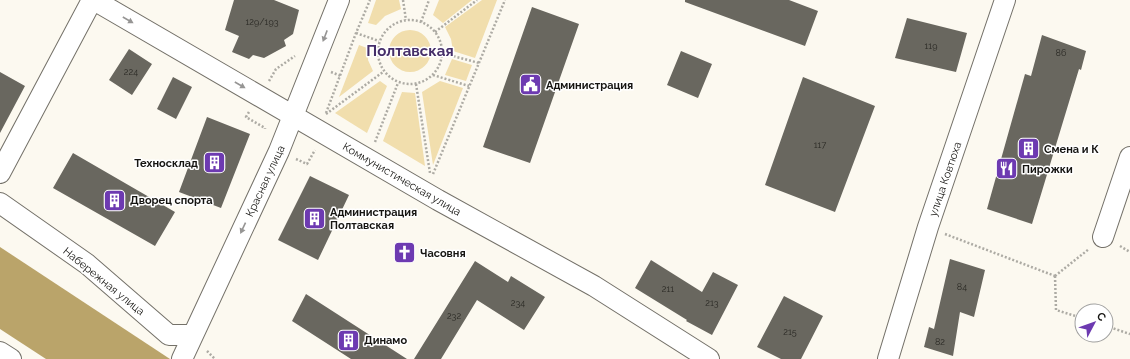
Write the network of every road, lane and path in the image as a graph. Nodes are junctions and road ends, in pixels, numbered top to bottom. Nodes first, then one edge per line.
1 (93, 0) edge
2 (339, 0) edge
3 (370, 0) edge
4 (403, 0) edge
5 (429, 0) edge
6 (477, 0) edge
7 (504, 0) edge
8 (1005, 0) edge
9 (406, 20) junction
10 (421, 22) junction
11 (435, 32) junction
12 (356, 33) junction
13 (380, 41) junction
14 (442, 53) junction
15 (479, 63) junction
16 (383, 72) junction
17 (433, 75) junction
18 (398, 82) junction
19 (416, 84) junction
20 (469, 86) junction
21 (293, 116) junction
22 (374, 142) dead end
23 (1130, 157) edge
24 (0, 173) edge
25 (0, 203) edge
26 (928, 227) junction
27 (1103, 237) dead end
28 (1074, 316) edge
29 (1114, 329) edge
30 (1130, 334) edge
31 (187, 346) edge
32 (0, 352) edge
33 (11, 359) edge
34 (709, 359) edge
35 (888, 359) edge

1 -> 21 street, Коммунистическая улица
1 - 24 street
2 -> 21 street, Красная улица
3 - 12 path
4 - 9 path
5 - 10 path
6 - 11 path
7 - 15 path
8 - 26 street, улица Ковтюха
9 - 10 path
9 - 13 path
10 - 11 path
11 - 14 path
12 - 13 path
12 - 16 path
13 - 16 path
14 - 15 path
14 - 17 path
15 - 20 path
16 - 18 path
17 - 19 path
17 - 20 path
18 - 19 path
18 - 22 path
19 - 20 path
21 -> 31 street, Красная улица
21 - 34 street, Коммунистическая улица
23 - 27 street
25 - 31 street, Набережная улица
26 - 28 path
26 - 35 street, улица Ковтюха
29 - 30 path
32 - 33 street

